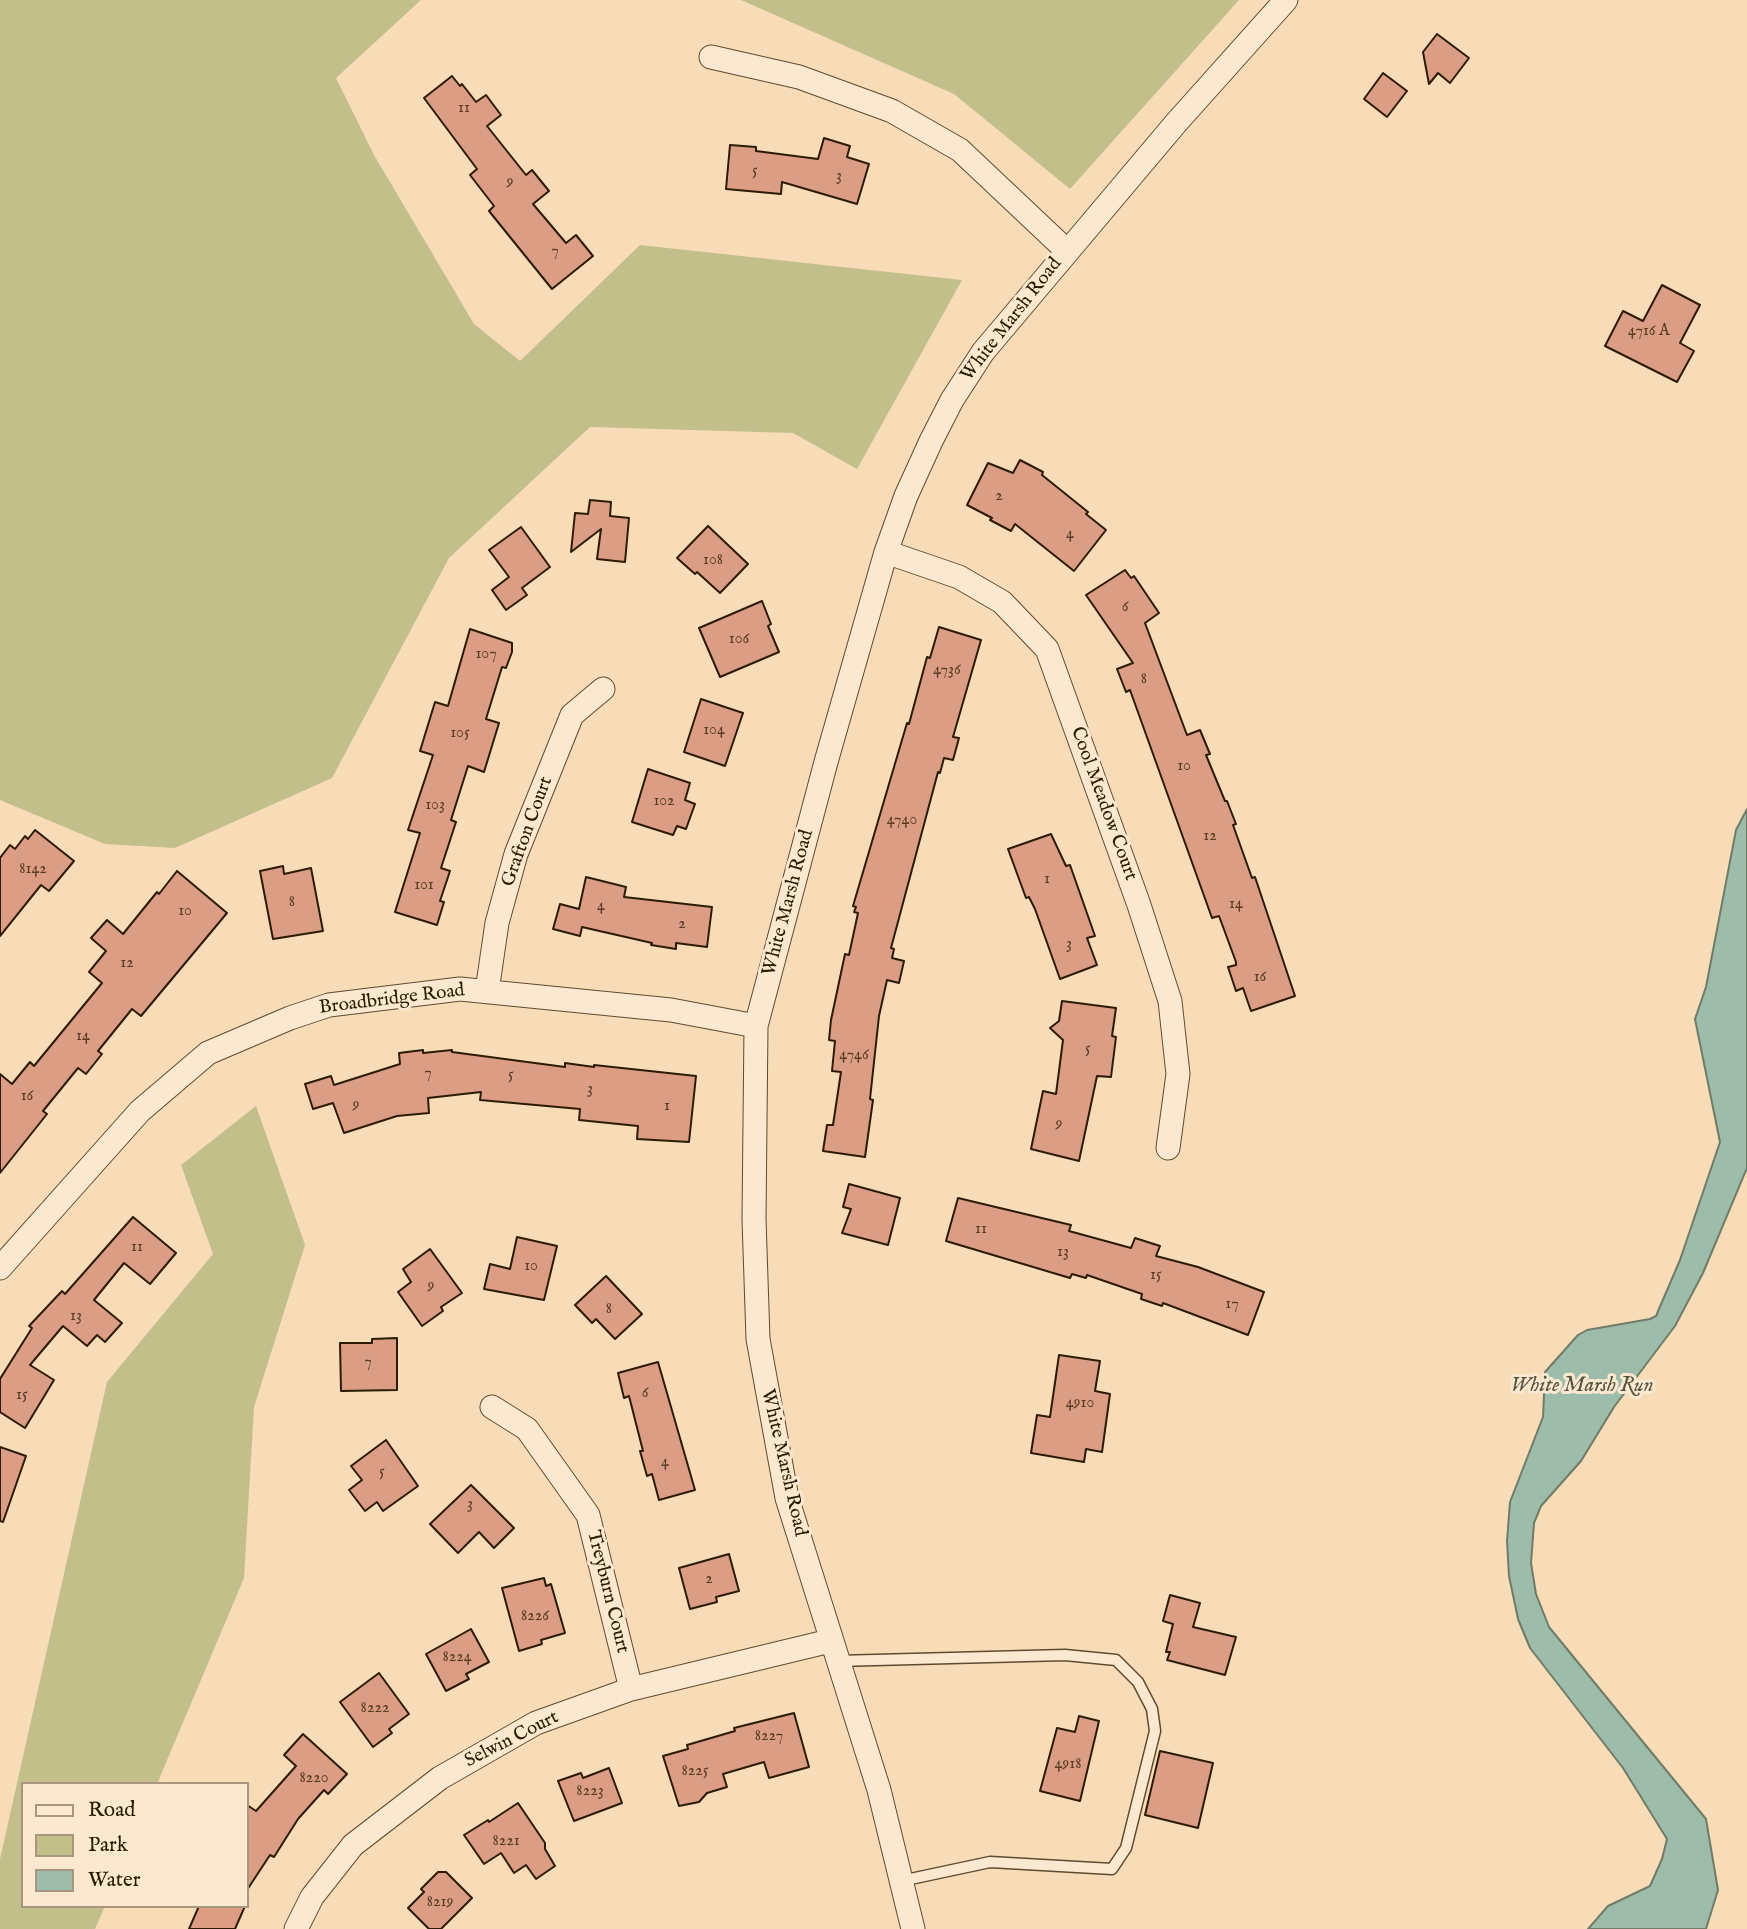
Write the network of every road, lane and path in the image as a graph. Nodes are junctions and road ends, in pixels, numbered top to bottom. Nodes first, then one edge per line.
1 (1286, 0) edge
2 (711, 57) dead end
3 (1066, 250) junction
4 (886, 552) junction
5 (603, 689) dead end
6 (487, 991) junction
7 (756, 1026) junction
8 (1168, 1148) dead end
9 (0, 1268) edge
10 (492, 1407) dead end
11 (834, 1651) junction
12 (631, 1689) junction
13 (901, 1881) junction
14 (296, 1929) edge
15 (913, 1929) edge

1 - 3 street, White Marsh Road
2 - 3 street
3 - 4 street, White Marsh Road
4 - 7 street, White Marsh Road
4 - 8 street, Cool Meadow Court
5 - 6 street, Grafton Court
6 - 7 street, Broadbridge Road
6 - 9 street, Broadbridge Road
7 - 11 street, White Marsh Road
10 - 12 street, Treyburn Court
11 - 12 street, Selwin Court
11 - 13 street, White Marsh Road
11 - 13 lane
12 - 14 street, Selwin Court
13 - 15 street, White Marsh Road

